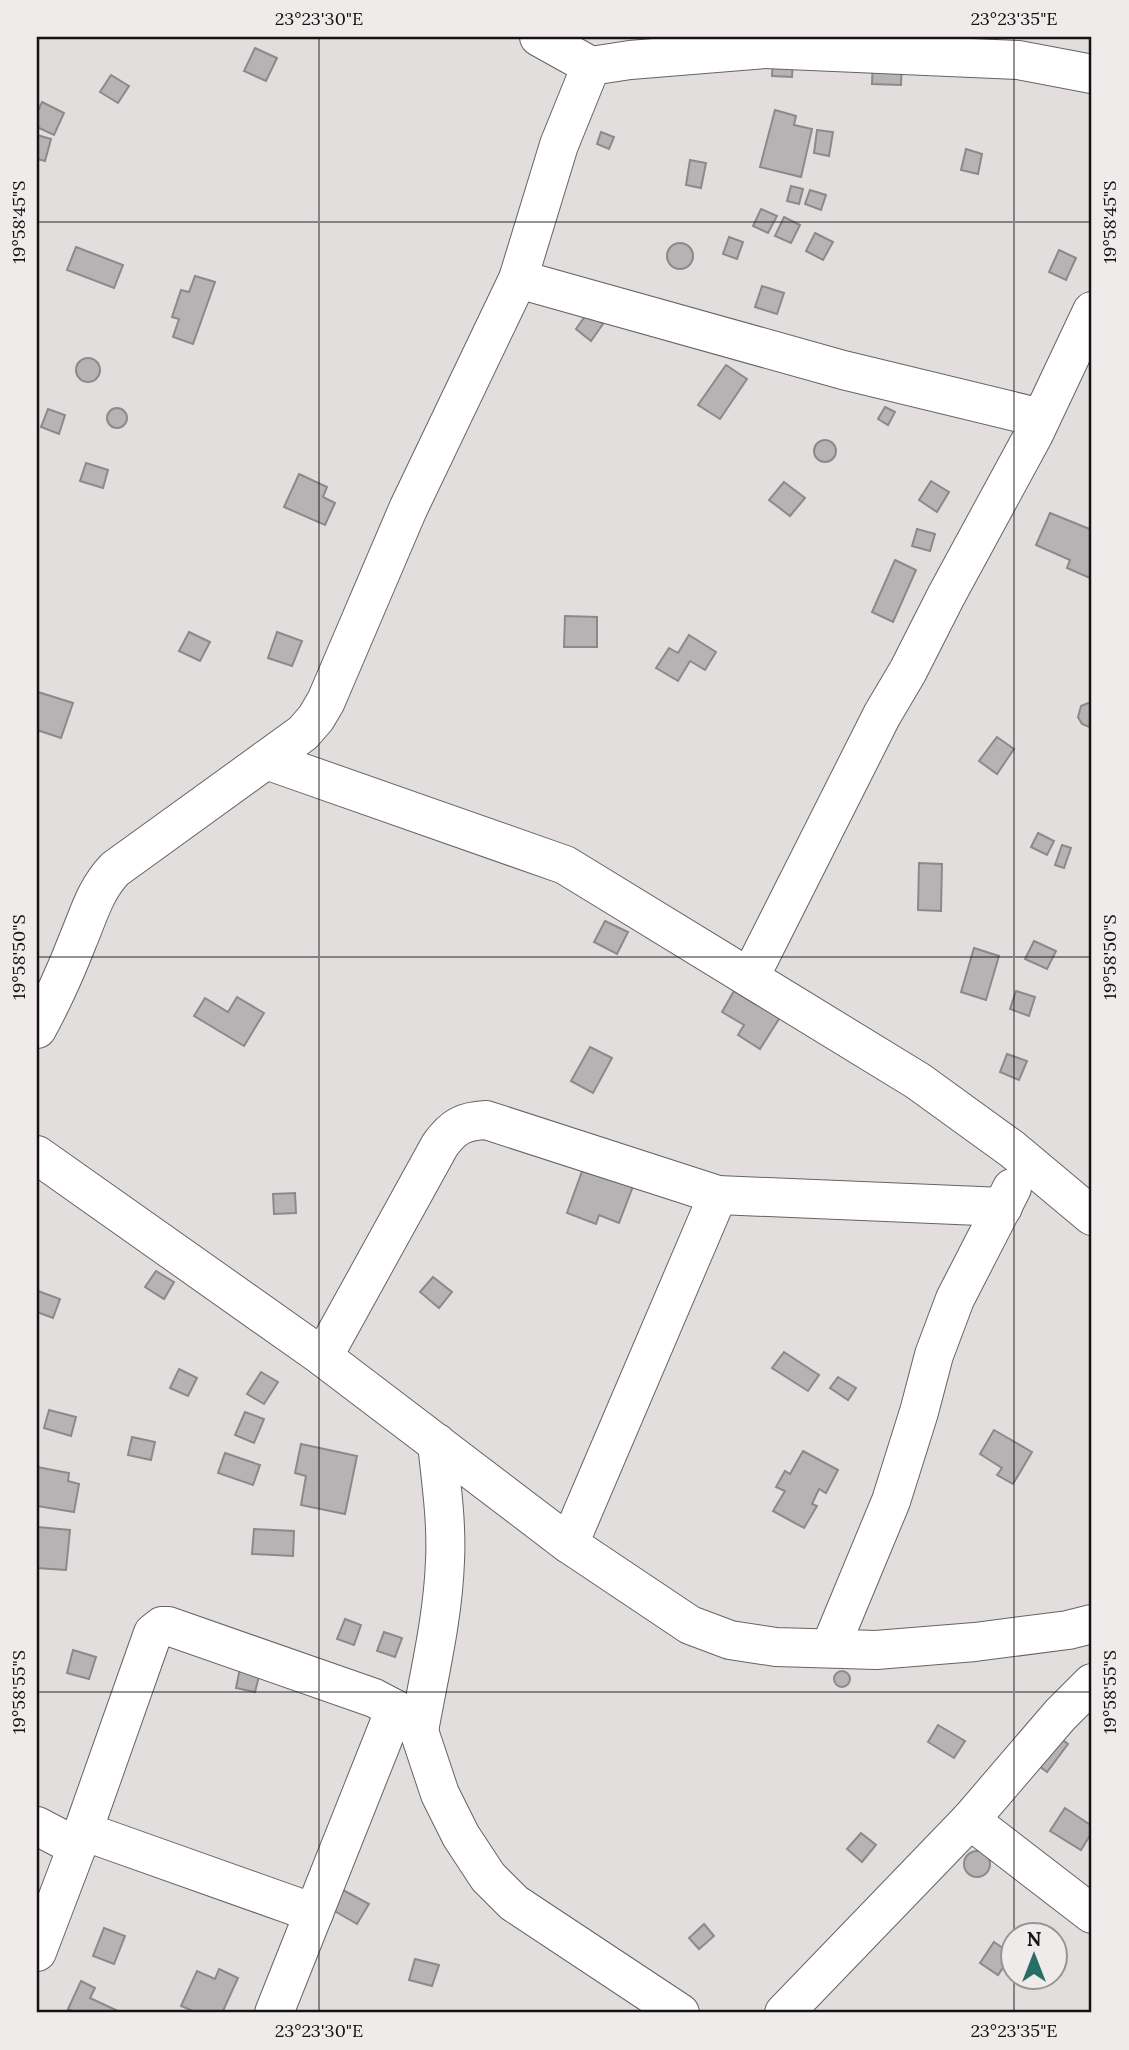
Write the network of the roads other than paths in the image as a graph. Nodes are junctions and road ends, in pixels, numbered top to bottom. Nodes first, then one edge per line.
1 (539, 37) edge
2 (766, 43) edge
3 (591, 66) junction
4 (1092, 74) edge
5 (518, 279) junction
6 (1092, 312) edge
7 (1041, 418) junction
8 (266, 760) junction
9 (750, 977) junction
10 (37, 1029) edge
11 (37, 1155) edge
12 (1026, 1162) junction
13 (718, 1195) junction
14 (1003, 1207) junction
15 (1092, 1216) edge
16 (323, 1357) junction
17 (437, 1443) junction
18 (569, 1544) junction
19 (1092, 1624) edge
20 (830, 1648) junction
21 (1092, 1683) edge
22 (407, 1720) junction
23 (970, 1820) junction
24 (37, 1826) edge
25 (80, 1839) junction
26 (314, 1913) junction
27 (1092, 1914) edge
28 (37, 1952) edge
29 (274, 2013) edge
30 (680, 2013) edge
31 (784, 2013) edge

1 - 3 street
2 - 3 street
2 - 4 street
3 - 5 street
5 - 7 street
5 - 8 street
6 - 7 street
7 - 9 street
8 - 9 street
8 - 10 street
9 - 12 street
11 - 16 street
12 - 14 street
12 - 15 street
13 - 14 street
13 - 16 street
13 - 18 street
14 - 20 street
16 - 17 street
17 - 18 street
17 - 22 street
18 - 20 street
19 - 20 street
21 - 23 street
22 - 25 street
22 - 26 street
22 - 30 street
23 - 27 street
23 - 31 street
24 - 25 street
25 - 26 street
25 - 28 street
26 - 29 street

